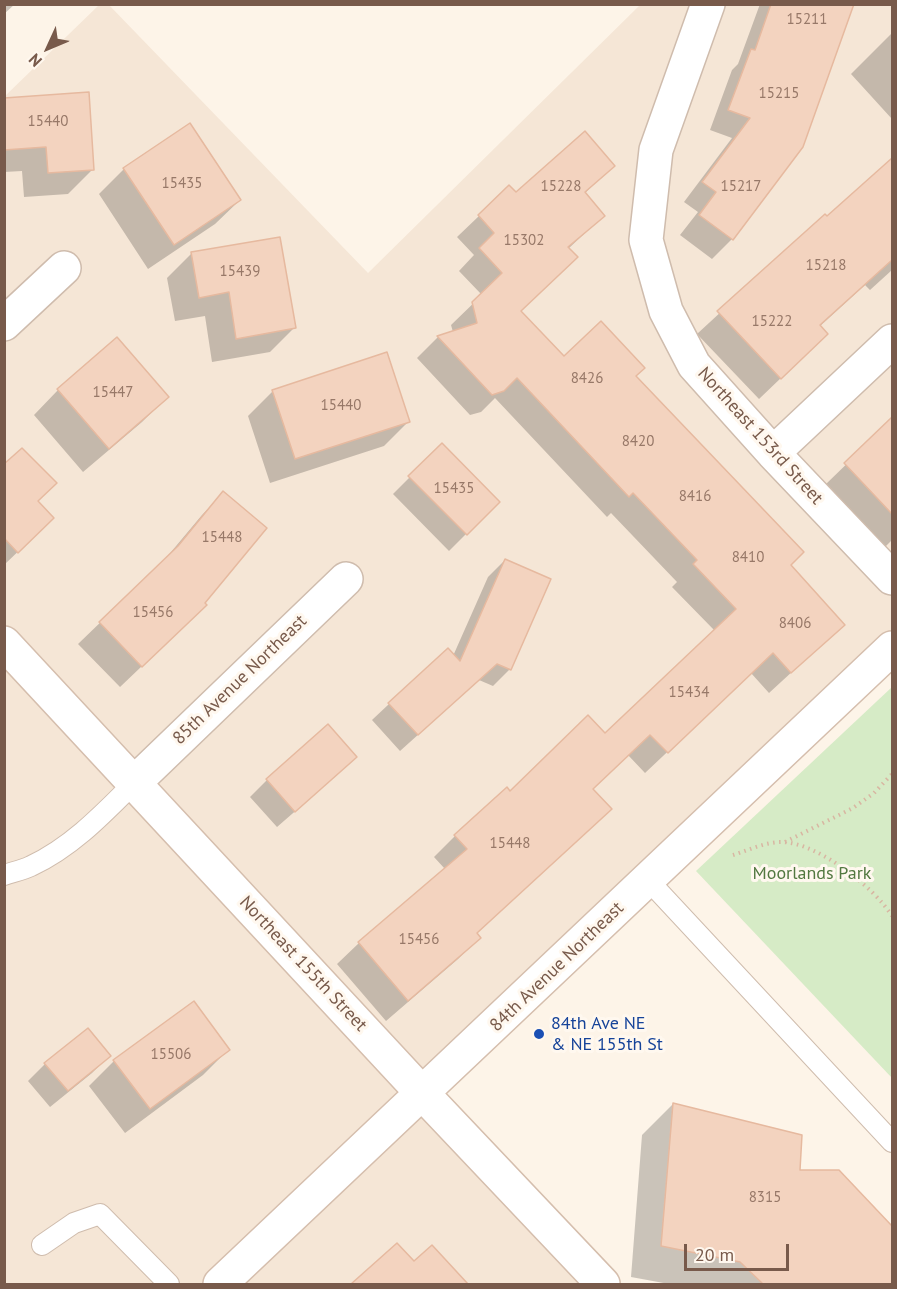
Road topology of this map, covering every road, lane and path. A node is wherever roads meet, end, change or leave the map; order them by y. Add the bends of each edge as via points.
1 (708, 4) edge
2 (64, 268) dead end
3 (4, 324) edge
4 (892, 341) edge
5 (773, 453) junction
6 (892, 578) edge
7 (346, 579) dead end
8 (4, 643) edge
9 (892, 648) edge
10 (892, 774) edge
11 (135, 782) junction
12 (784, 842) junction
13 (733, 855) dead end
14 (4, 875) edge
15 (648, 880) junction
16 (892, 916) edge
17 (423, 1094) junction
18 (892, 1142) edge
19 (42, 1245) dead end
20 (169, 1284) edge
21 (220, 1284) edge
22 (603, 1284) edge

1 - 5 street, Northeast 153rd Street via 656,150 645,240 666,311 694,365
2 - 3 street
4 - 5 street
5 - 6 street, Northeast 153rd Street
7 - 11 street, 85th Avenue Northeast
8 - 11 street, Northeast 155th Street
9 - 15 street, 84th Avenue Northeast
10 - 12 path via 853,808
11 - 14 lane via 65,846 31,866
11 - 17 street, Northeast 155th Street
12 - 13 path
12 - 16 path via 815,851 835,863 873,892
15 - 17 street, 84th Avenue Northeast
15 - 18 lane
17 - 21 street, 84th Avenue Northeast
17 - 22 street, Northeast 155th Street
19 - 20 lane via 74,1223 100,1214

